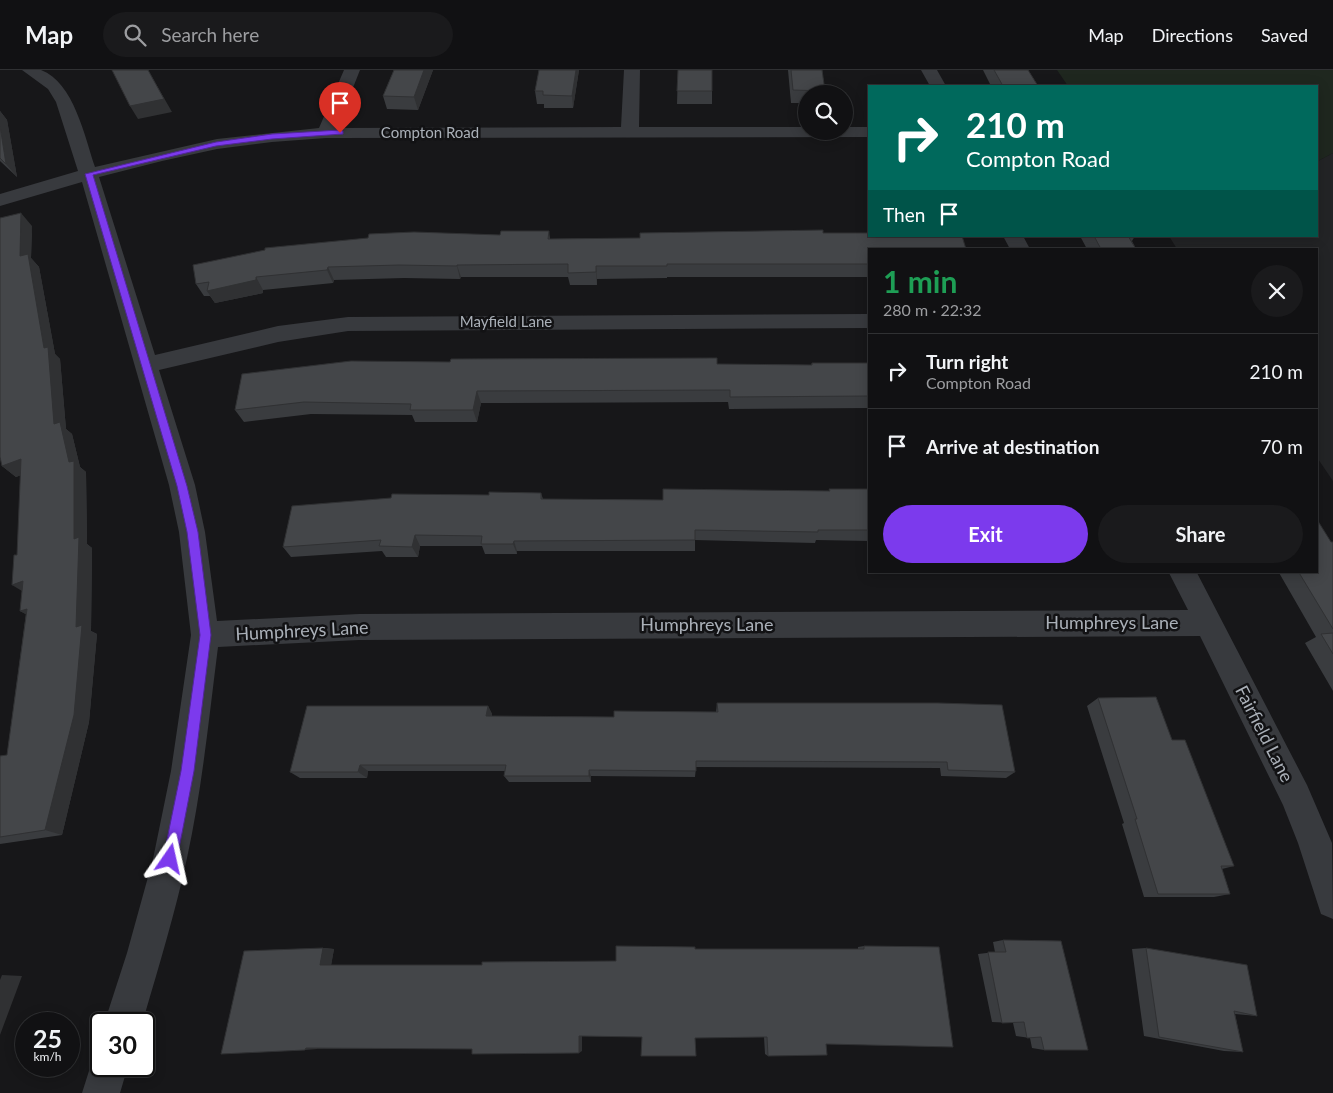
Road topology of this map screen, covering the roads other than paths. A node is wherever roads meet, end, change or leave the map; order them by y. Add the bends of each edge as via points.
1 (30, 70) edge
2 (352, 70) edge
3 (632, 70) edge
4 (929, 70) edge
5 (937, 85) edge
6 (868, 132) edge
7 (326, 133) junction
8 (630, 133) junction
9 (89, 174) junction
10 (0, 200) edge
11 (868, 320) edge
12 (147, 365) junction
13 (1183, 573) edge
14 (1208, 622) junction
15 (206, 635) junction
16 (1333, 902) edge
17 (127, 1012) edge
18 (106, 1077) edge
19 (101, 1093) edge

1 - 9 street via 54,86 64,102
2 - 7 street
3 - 8 street
4 - 5 street
6 - 8 street, Compton Road
7 - 8 street, Compton Road
7 - 9 street, Compton Road via 216,144
9 - 10 street, Compton Road
9 - 12 street
11 - 12 street, Mayfield Lane via 348,324 278,334
12 - 15 street via 186,504
13 - 14 street, Fairfield Lane
14 - 15 street, Humphreys Lane via 359,627
14 - 16 street, Fairfield Lane via 1296,796
15 - 17 street via 187,771 170,859
18 - 19 street

